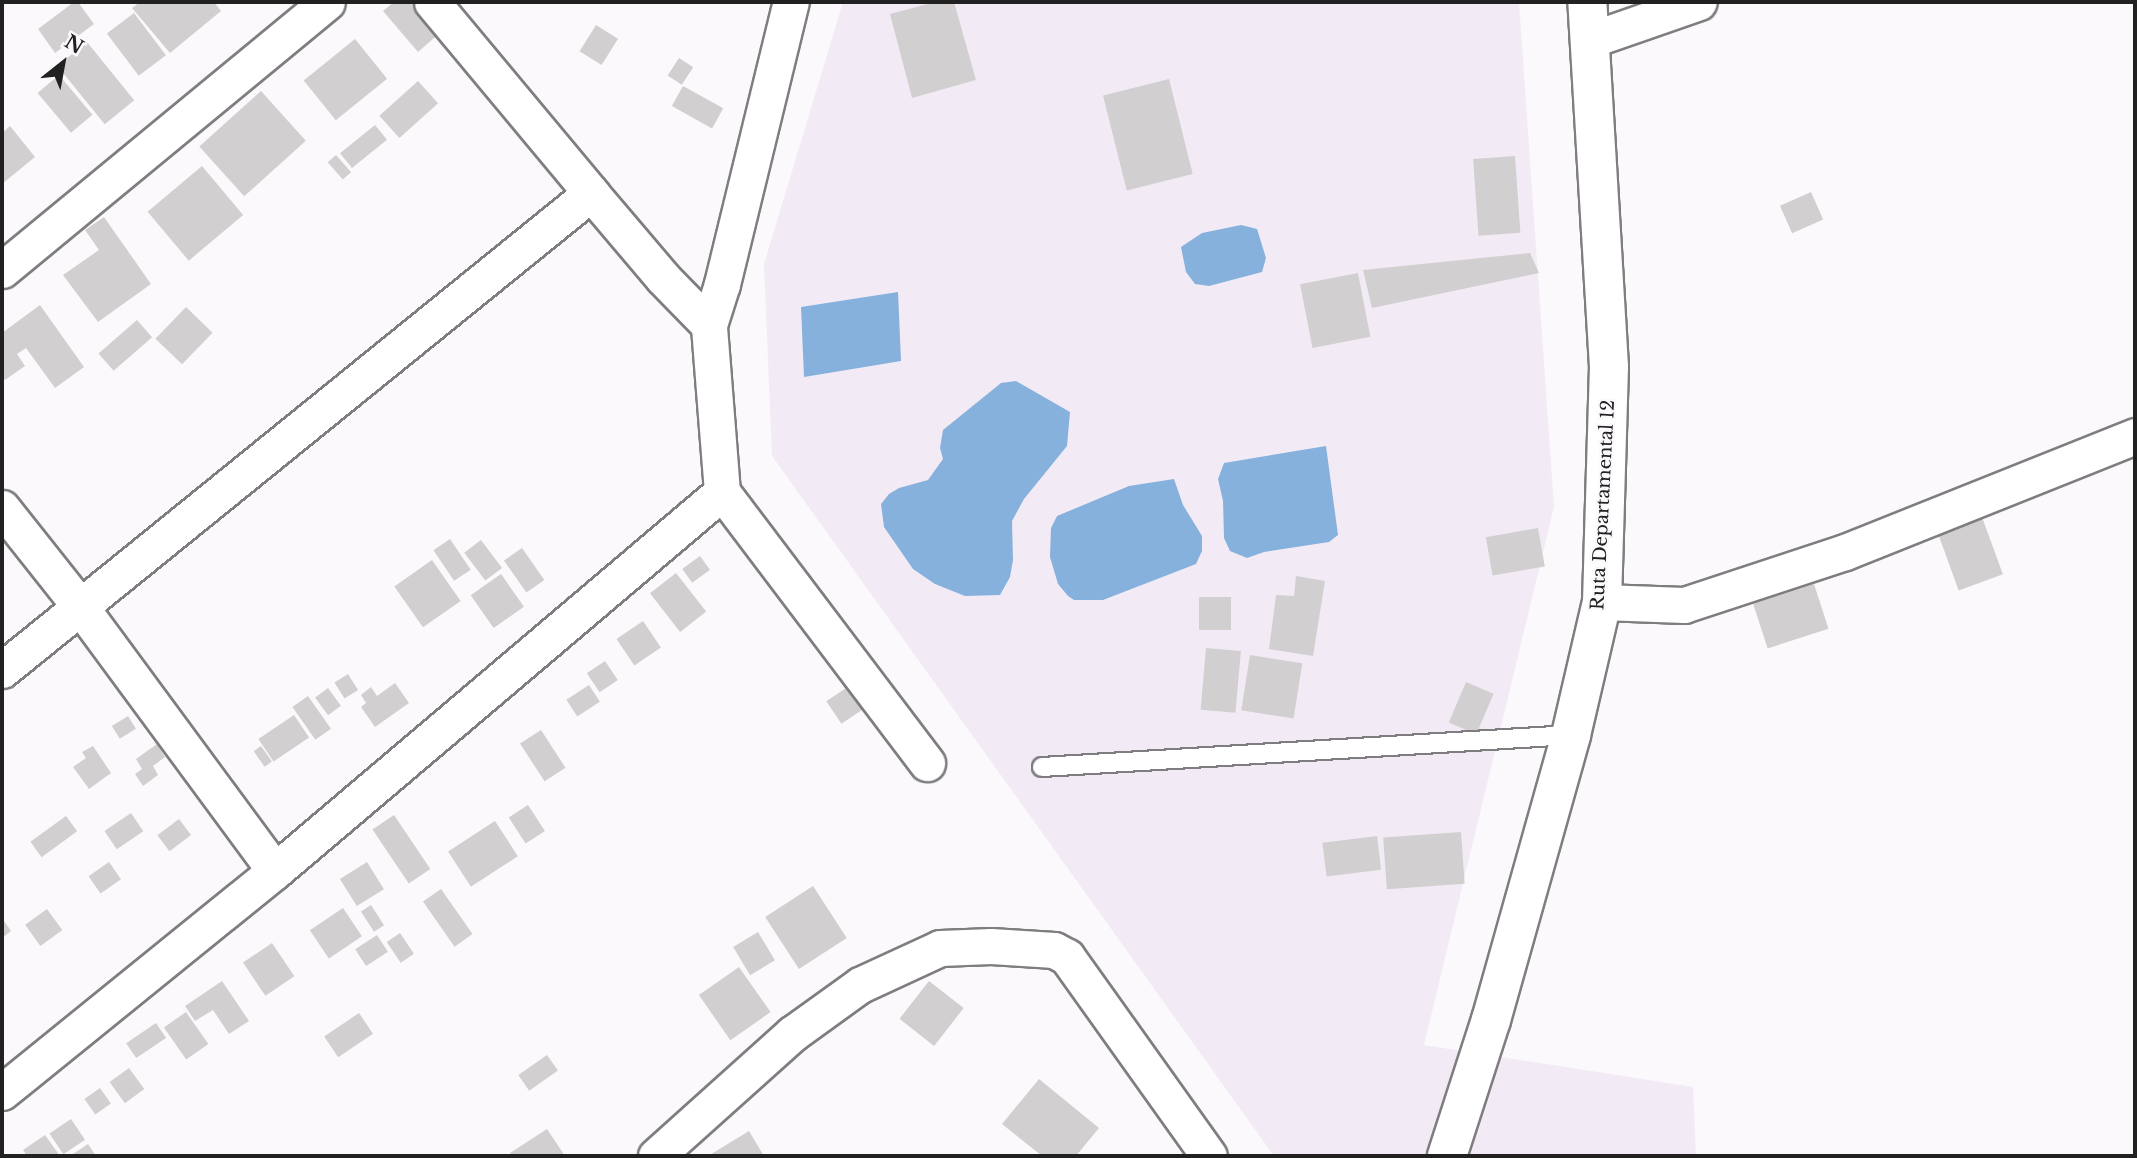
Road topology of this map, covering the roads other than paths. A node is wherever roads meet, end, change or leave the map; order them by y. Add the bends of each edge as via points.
1 (327, 2) edge
2 (432, 2) edge
3 (791, 2) edge
4 (1587, 2) edge
5 (1699, 2) edge
6 (1590, 40) junction
7 (591, 193) junction
8 (2, 270) edge
9 (709, 325) junction
10 (2135, 436) edge
11 (722, 492) junction
12 (2, 508) edge
13 (1602, 602) junction
14 (79, 605) junction
15 (2, 670) edge
16 (1571, 736) junction
17 (927, 763) dead end
18 (1042, 767) dead end
19 (275, 872) junction
20 (2, 1092) edge
21 (656, 1156) edge
22 (1209, 1156) edge
23 (1447, 1156) edge

1 - 8 street
2 - 7 street
3 - 9 street
4 - 6 main road, Ruta Departamental 12
5 - 6 street
6 - 13 main road, Ruta Departamental 12 via 1609,367
7 - 9 street
7 - 14 street
9 - 11 street
10 - 13 street via 1845,552 1684,605
11 - 17 street
11 - 19 street
12 - 14 street
13 - 16 main road, Ruta Departamental 12
14 - 15 street
14 - 19 street
16 - 18 lane
16 - 23 main road, Ruta Departamental 12 via 1491,1020
19 - 20 street
21 - 22 street via 792,1034 860,985 940,948 991,946 1054,950 1067,957

